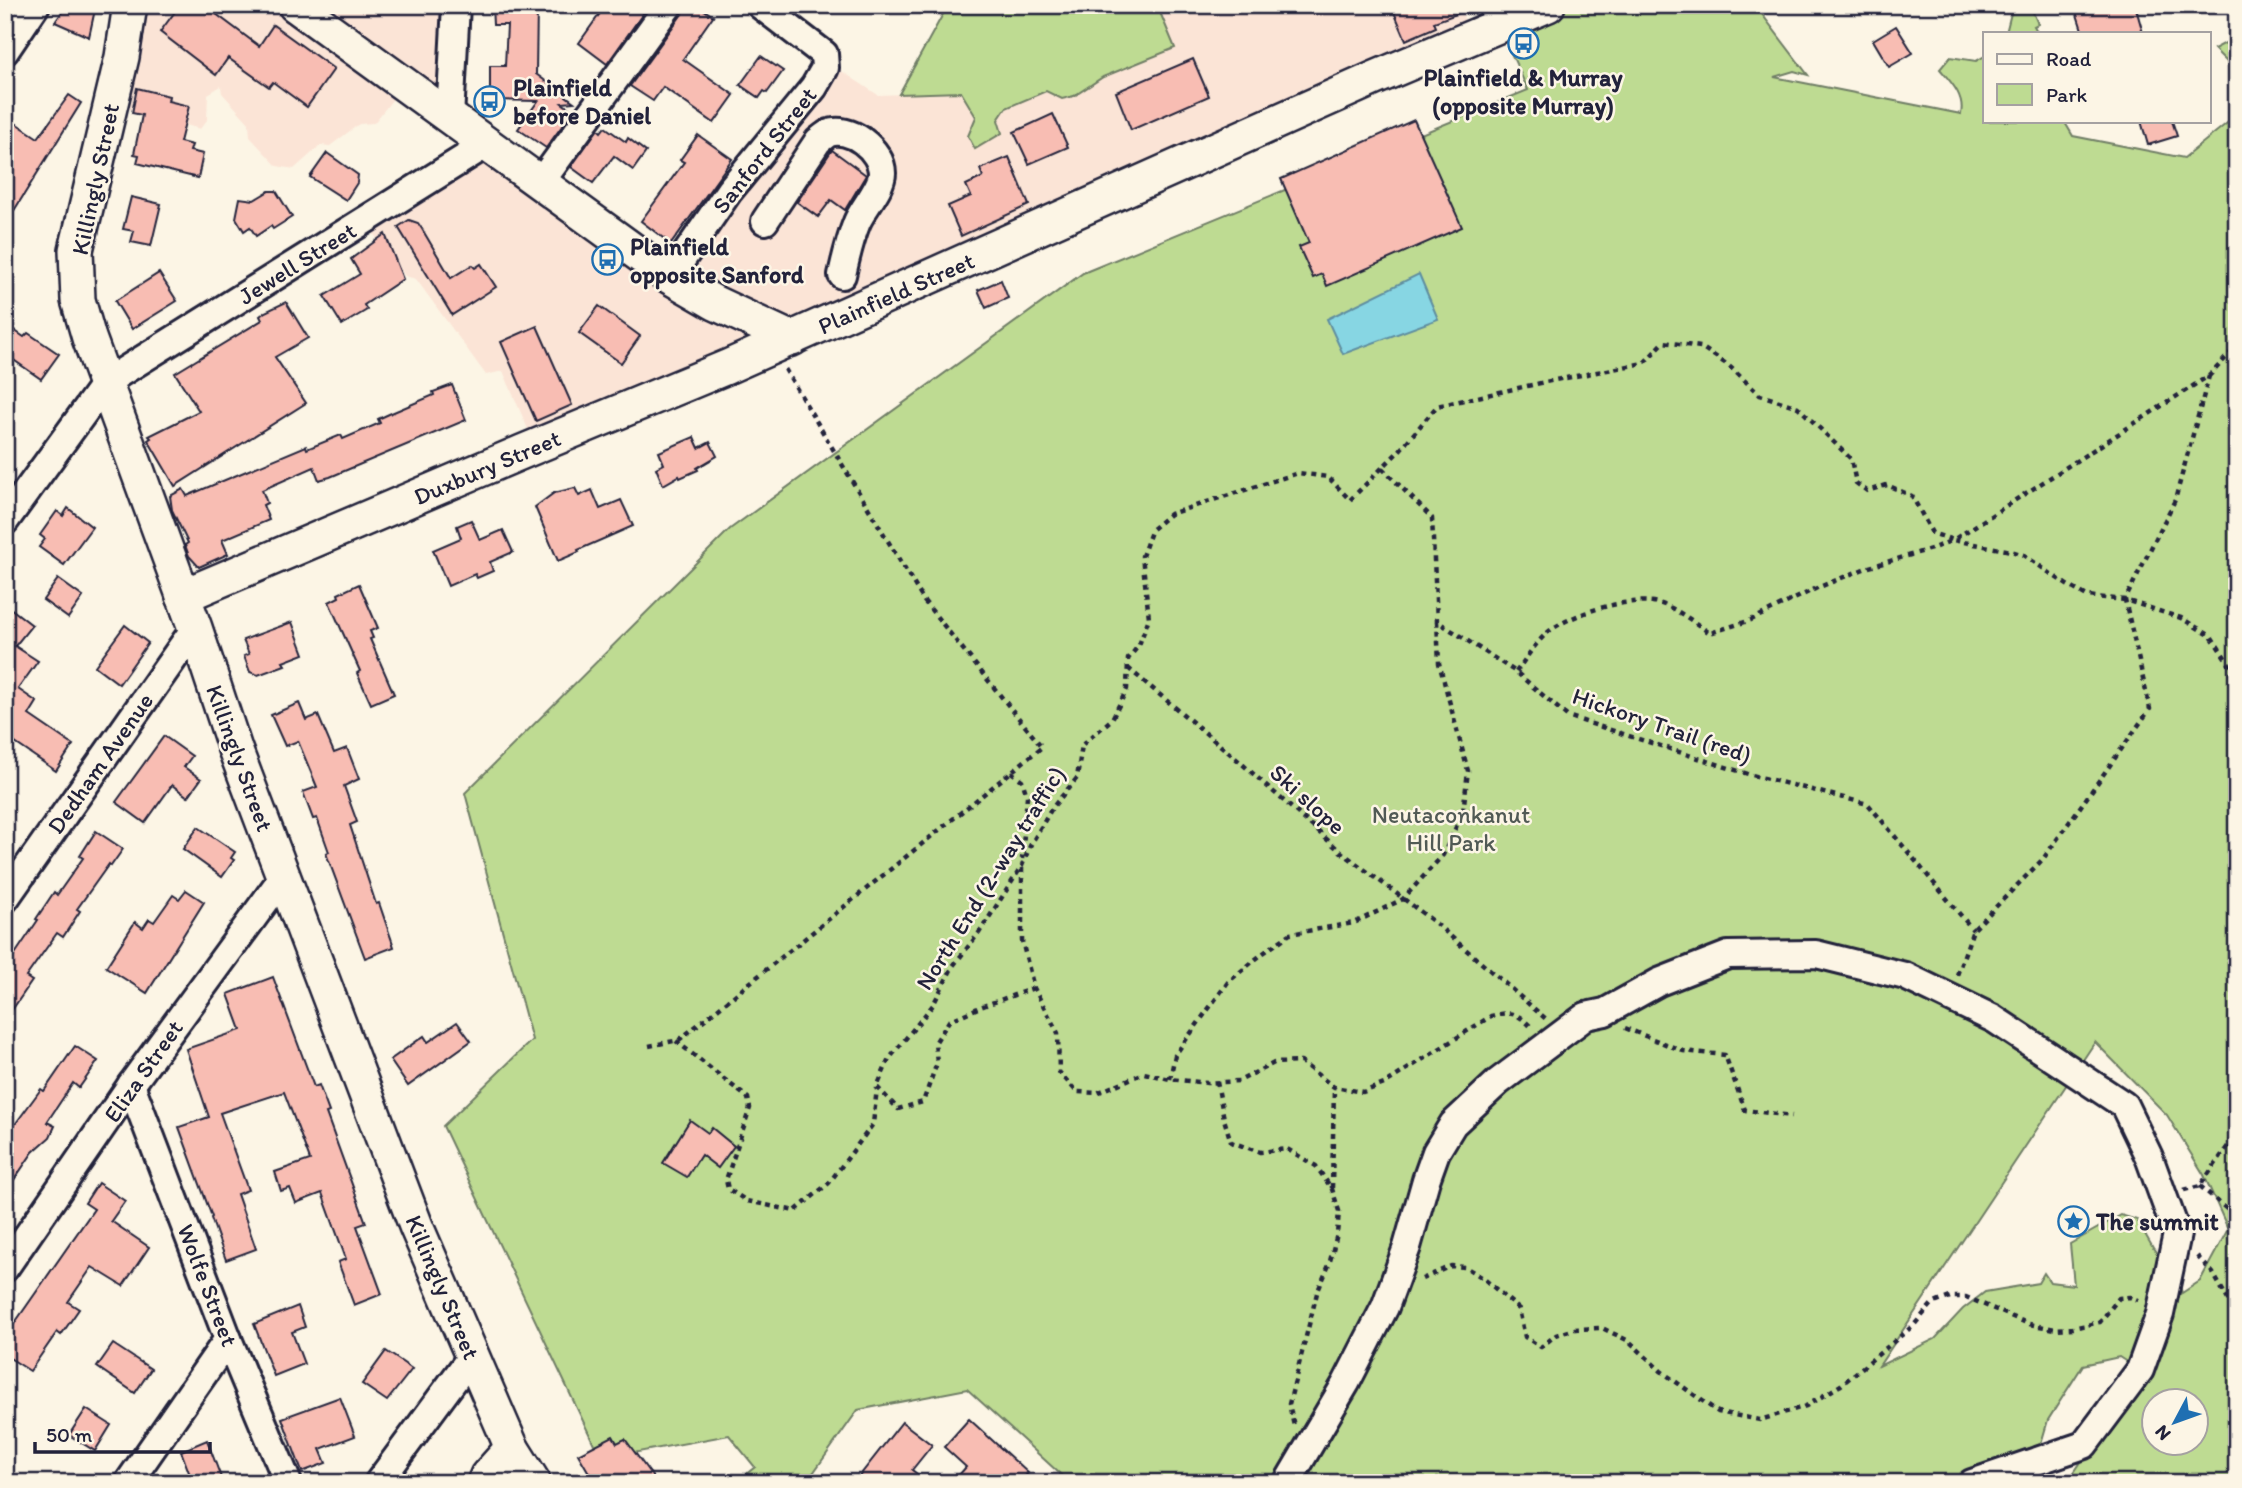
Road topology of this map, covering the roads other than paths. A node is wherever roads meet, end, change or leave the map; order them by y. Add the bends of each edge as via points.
1 (36, 5) edge
2 (130, 5) edge
3 (295, 5) edge
4 (456, 5) edge
5 (669, 5) edge
6 (760, 5) edge
7 (1548, 5) edge
8 (5, 51) edge
9 (450, 118) junction
10 (487, 144) junction
11 (540, 183) junction
12 (765, 221) dead end
13 (842, 275) dead end
14 (670, 277) junction
15 (792, 339) junction
16 (106, 382) junction
17 (5, 521) edge
18 (183, 596) junction
19 (195, 628) junction
20 (283, 877) junction
21 (5, 899) edge
22 (131, 1085) junction
23 (5, 1268) edge
24 (228, 1339) junction
25 (471, 1357) junction
26 (512, 1448) junction
27 (128, 1483) edge
28 (288, 1483) edge
29 (378, 1483) edge
30 (484, 1483) edge
31 (534, 1483) edge
32 (1287, 1483) edge
33 (1972, 1483) edge

1 - 8 street
2 - 16 main road, Killingly Street via 76,250 78,300
3 - 9 main road, Plainfield Street
4 - 9 street
5 - 11 street
6 - 14 street, Sanford Street via 824,54 825,68 729,191
7 - 15 main road, Plainfield Street
9 - 10 main road, Plainfield Street
10 - 11 main road, Plainfield Street
10 - 16 street, Jewell Street
11 - 14 main road, Plainfield Street
12 - 13 street via 826,134 862,140 879,160 881,181 857,223
14 - 15 main road, Plainfield Street
15 - 18 main road, Duxbury Street
16 - 17 street
16 - 18 main road, Killingly Street
18 - 19 main road, Killingly Street
19 - 20 main road, Killingly Street
19 - 21 street, Dedham Avenue
20 - 22 street, Eliza Street
20 - 25 main road, Killingly Street
22 - 23 street, Eliza Street
22 - 24 street, Wolfe Street
24 - 27 street
24 - 28 street, Wolfe Street
25 - 26 main road, Killingly Street
25 - 29 street
26 - 30 main road
26 - 31 main road, Killingly Street
32 - 33 street via 1385,1307 1436,1152 1452,1124 1498,1082 1586,1016 1605,1012 1659,982 1728,955 1816,954 1906,976 1994,1018 2124,1105 2150,1157 2177,1234 2160,1314 2140,1370 2084,1445

